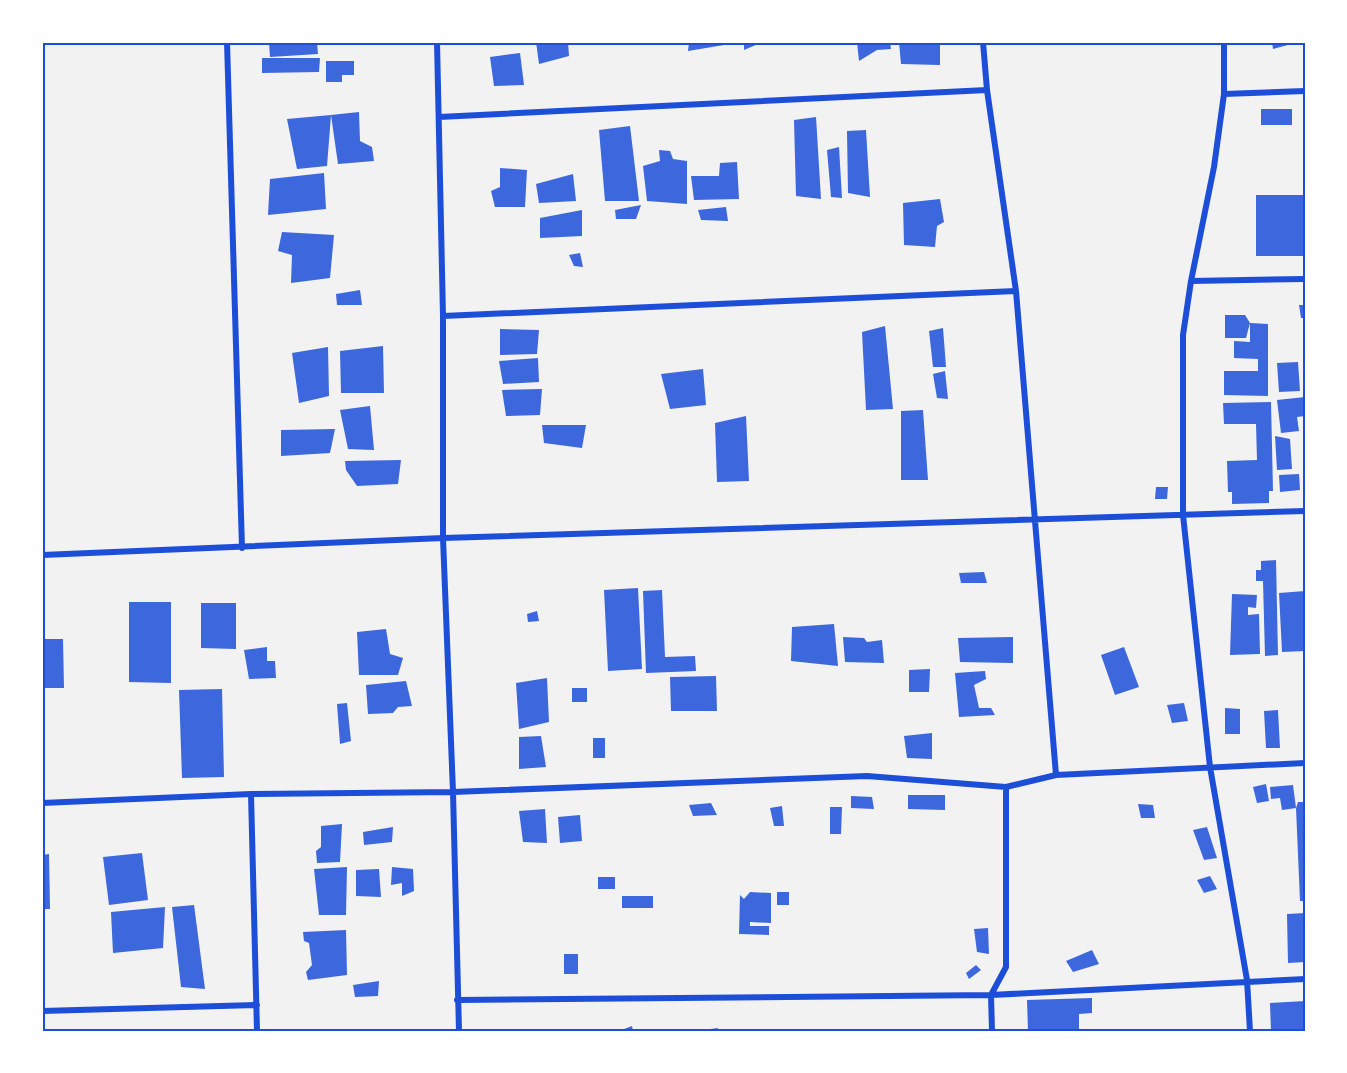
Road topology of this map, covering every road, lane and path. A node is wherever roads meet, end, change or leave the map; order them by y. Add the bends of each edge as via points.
1 (227, 42) edge
2 (437, 42) edge
3 (983, 42) edge
4 (1224, 42) edge
5 (987, 90) junction
6 (1305, 91) edge
7 (1224, 94) junction
8 (439, 117) junction
9 (1305, 279) edge
10 (1191, 281) junction
11 (1016, 291) junction
12 (442, 316) junction
13 (1305, 512) edge
14 (1183, 516) junction
15 (1034, 519) junction
16 (443, 538) junction
17 (242, 548) junction
18 (42, 555) edge
19 (1305, 763) edge
20 (1210, 767) junction
21 (1056, 775) junction
22 (1005, 787) junction
23 (453, 792) junction
24 (251, 795) junction
25 (42, 803) edge
26 (1305, 979) edge
27 (1247, 980) junction
28 (991, 995) junction
29 (457, 1000) junction
30 (257, 1005) junction
31 (42, 1011) edge
32 (257, 1031) edge
33 (459, 1031) edge
34 (992, 1031) edge
35 (1250, 1031) edge

1 - 17 street
2 - 8 street
3 - 5 street
4 - 7 street
5 - 8 street
5 - 11 street
6 - 7 street
7 - 10 street
8 - 12 street
9 - 10 street
10 - 14 street via 1183,335
11 - 12 street
11 - 15 street
12 - 16 street
13 - 14 street
14 - 15 street
14 - 20 street
15 - 16 street
15 - 21 street
16 - 17 street
16 - 23 street
17 - 18 street
19 - 20 street
20 - 21 street
20 - 27 street
21 - 22 street
22 - 23 street via 867,776
22 - 28 street via 1006,967
23 - 24 street
23 - 29 street
24 - 25 street
24 - 30 street
26 - 27 street
27 - 28 street
27 - 35 street
28 - 29 street
28 - 34 street
29 - 33 street
30 - 31 street
30 - 32 street

